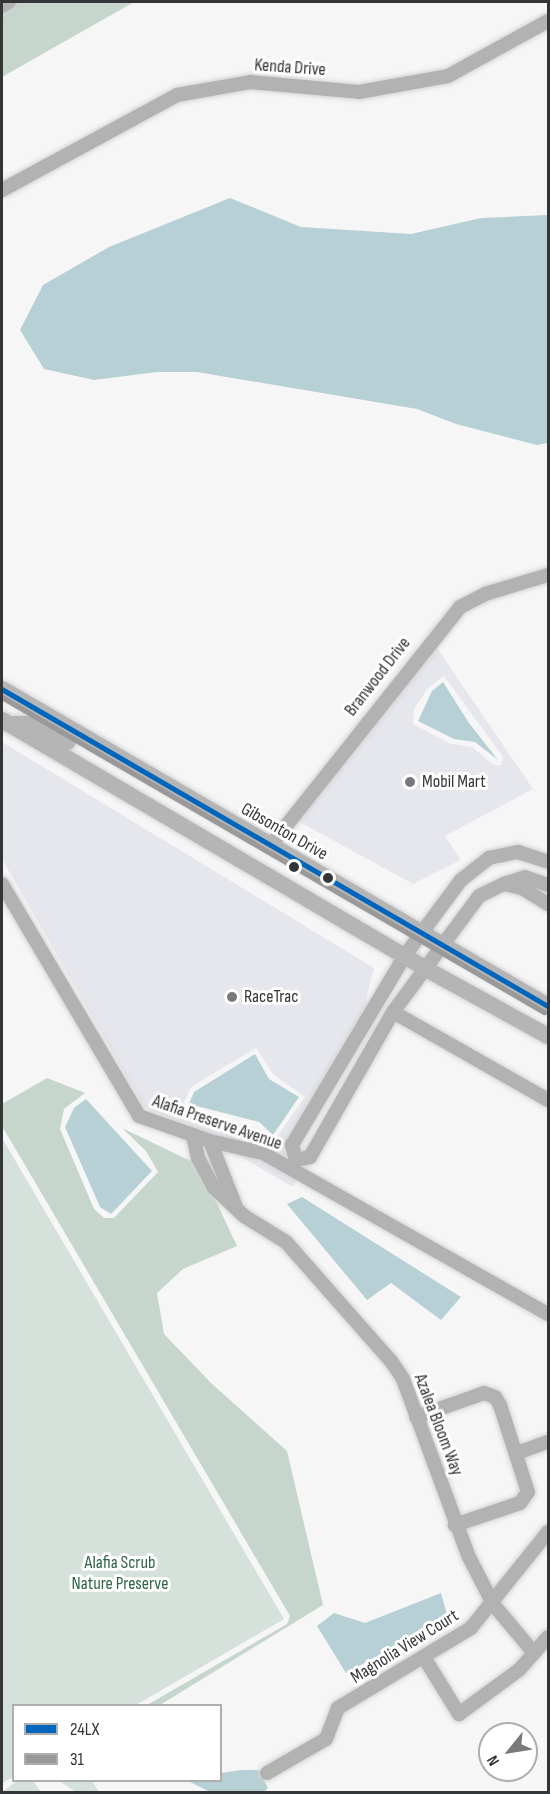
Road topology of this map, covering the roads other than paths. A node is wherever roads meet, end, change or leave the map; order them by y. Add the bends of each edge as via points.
1 (9, 2) edge
2 (2, 6) edge
3 (549, 21) edge
4 (2, 190) edge
5 (549, 575) edge
6 (2, 689) edge
7 (2, 697) edge
8 (21, 702) junction
9 (4, 726) edge
10 (157, 782) junction
11 (270, 846) junction
12 (549, 861) edge
13 (2, 884) edge
14 (504, 884) junction
15 (549, 885) edge
16 (549, 904) edge
17 (420, 933) junction
18 (444, 948) junction
19 (406, 954) junction
20 (426, 969) junction
21 (549, 1006) edge
22 (393, 1012) junction
23 (549, 1036) edge
24 (549, 1100) edge
25 (193, 1135) junction
26 (210, 1141) junction
27 (293, 1164) junction
28 (236, 1209) junction
29 (549, 1314) edge
30 (417, 1417) junction
31 (549, 1442) edge
32 (517, 1453) junction
33 (455, 1525) junction
34 (549, 1532) edge
35 (493, 1604) junction
36 (549, 1637) edge
37 (534, 1653) junction
38 (425, 1659) junction
39 (267, 1773) dead end

1 - 2 street
3 - 4 street, Kenda Drive via 448,76 359,92 250,82 177,95
5 - 11 street, Branwood Drive via 485,594 460,607
6 - 8 main road, Gibsonton Drive
7 - 8 main road
8 - 10 main road, Gibsonton Drive
9 - 10 main road via 33,724 113,766
9 - 19 main road
10 - 11 main road, Gibsonton Drive
11 - 17 main road, Gibsonton Drive
12 - 17 street via 518,852 476,864
13 - 25 street, Alafia Preserve Avenue via 139,1116
14 - 15 street via 525,877
14 - 16 street via 522,888
14 - 18 street via 479,896
17 - 18 main road, Gibsonton Drive
17 - 19 street
18 - 20 street
18 - 21 main road, Gibsonton Drive
19 - 20 main road
19 - 27 street via 292,1145
20 - 22 street
20 - 23 main road
22 - 24 street
22 - 27 street via 310,1157
25 - 26 street, Alafia Preserve Avenue
25 - 28 street, Azalea Bloom Way via 198,1158 214,1188
26 - 27 street, Alafia Preserve Avenue
26 - 28 street
27 - 29 street, Alafia Preserve Avenue
28 - 30 street, Azalea Bloom Way via 286,1242 377,1344 403,1379
30 - 32 street via 472,1395 490,1395 500,1405
30 - 33 street, Azalea Bloom Way
31 - 32 street
32 - 33 street via 528,1484 525,1498
33 - 35 street, Azalea Bloom Way
34 - 35 street, Magnolia View Court
35 - 37 street, Azalea Bloom Way
35 - 38 street, Magnolia View Court via 471,1628
36 - 37 street
37 - 38 street via 519,1670 459,1714
38 - 39 street, Magnolia View Court via 338,1708 326,1739

